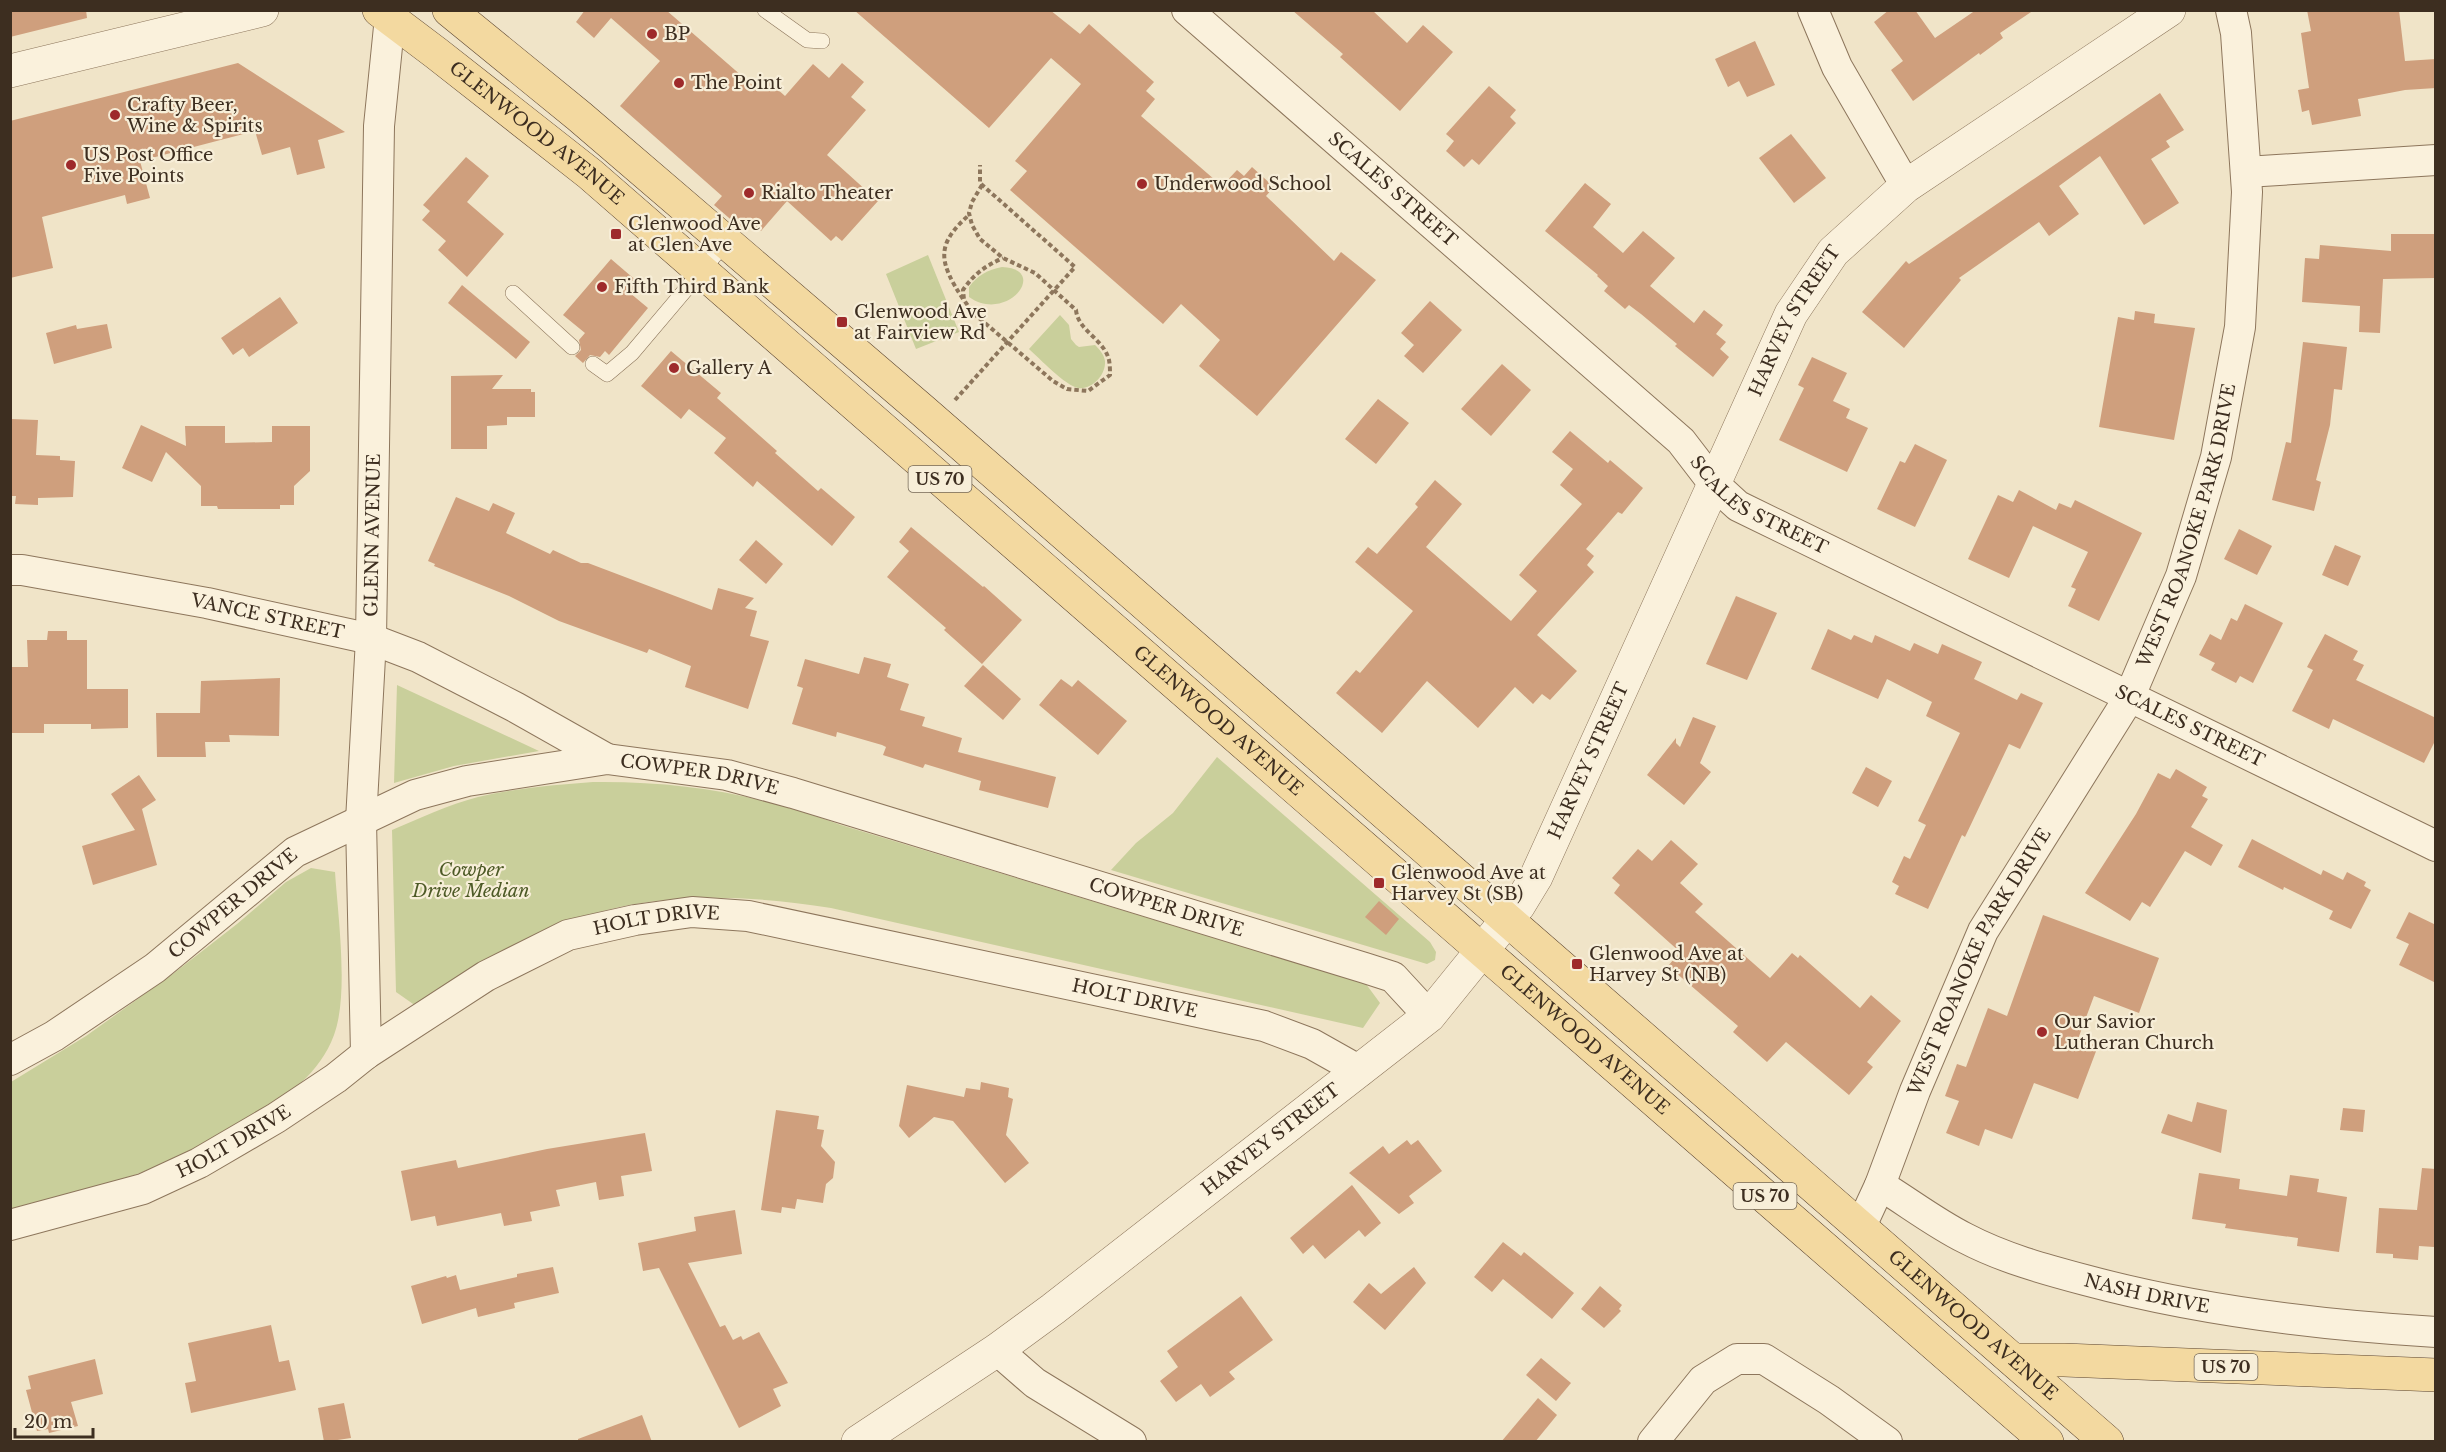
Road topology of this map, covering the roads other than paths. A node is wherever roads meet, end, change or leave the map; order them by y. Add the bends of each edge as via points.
1 (262, 10) edge
2 (449, 10) edge
3 (765, 10) edge
4 (1187, 10) edge
5 (1813, 10) edge
6 (2169, 10) edge
7 (2231, 10) edge
8 (384, 14) edge
9 (822, 41) dead end
10 (10, 71) edge
11 (2436, 160) edge
12 (2246, 172) junction
13 (1906, 186) junction
14 (726, 243) junction
15 (701, 271) junction
16 (513, 293) dead end
17 (572, 347) dead end
18 (592, 364) dead end
19 (1714, 484) junction
20 (10, 570) edge
21 (371, 639) junction
22 (2128, 698) junction
23 (607, 759) junction
24 (361, 821) junction
25 (2436, 846) edge
26 (1507, 920) junction
27 (1481, 951) junction
28 (1429, 1016) junction
29 (366, 1054) junction
30 (10, 1060) edge
31 (1360, 1071) junction
32 (1880, 1185) junction
33 (10, 1225) edge
34 (1861, 1226) junction
35 (2436, 1332) edge
36 (997, 1350) junction
37 (2016, 1360) junction
38 (2436, 1375) edge
39 (2014, 1413) junction
40 (858, 1442) edge
41 (1131, 1442) edge
42 (1653, 1442) edge
43 (1887, 1442) edge
44 (2031, 1442) edge
45 (2047, 1442) edge
46 (2107, 1442) edge

1 - 10 street
2 - 14 main road, GLENWOOD AVENUE / US 70
3 - 9 lane via 807,40
4 - 19 street, SCALES STREET via 1681,441
5 - 13 street via 1837,67
6 - 13 street, HARVEY STREET
7 - 12 street, WEST ROANOKE PARK DRIVE
8 - 15 main road, GLENWOOD AVENUE / US 70 via 590,174
8 - 21 street, GLENN AVENUE
11 - 12 street
12 - 22 street, WEST ROANOKE PARK DRIVE via 2240,327 2216,457 2181,576
13 - 19 street, HARVEY STREET via 1833,252 1791,314
14 - 15 lane
14 - 26 main road, GLENWOOD AVENUE / US 70
15 - 18 lane via 632,353 607,374
15 - 27 main road, GLENWOOD AVENUE / US 70
16 - 17 lane
19 - 22 street, SCALES STREET via 1738,506
19 - 26 street, HARVEY STREET via 1536,878
20 - 21 street, VANCE STREET via 207,603
21 - 23 street, VANCE STREET via 418,657
21 - 24 street, GLENN AVENUE
22 - 25 street, SCALES STREET
22 - 32 street, WEST ROANOKE PARK DRIVE via 1983,931
23 - 24 street, COWPER DRIVE via 467,781 415,795
23 - 28 street, COWPER DRIVE via 727,775 782,790 1384,974 1393,977
24 - 29 street, GLENN AVENUE
24 - 30 street, COWPER DRIVE via 295,852 154,968 54,1036
26 - 27 street, HARVEY STREET
26 - 34 main road, GLENWOOD AVENUE / US 70
27 - 28 street, HARVEY STREET
27 - 39 main road, GLENWOOD AVENUE / US 70
28 - 31 street, HARVEY STREET
29 - 31 street, HOLT DRIVE via 486,976 568,935 692,912 748,916 1264,1026 1312,1044
29 - 33 street, HOLT DRIVE via 286,1111 199,1163 143,1189
31 - 36 street, HARVEY STREET
32 - 34 street, WEST ROANOKE PARK DRIVE
32 - 35 street, NASH DRIVE via 1964,1238 2008,1257 2142,1295 2349,1327
34 - 37 main road, GLENWOOD AVENUE / US 70
36 - 40 street, HARVEY STREET
36 - 41 street via 1035,1383
37 - 38 main road, US 70
37 - 46 main road, GLENWOOD AVENUE
39 - 44 main road
39 - 45 main road, GLENWOOD AVENUE / US 70
42 - 43 street via 1703,1380 1737,1359 1764,1359

